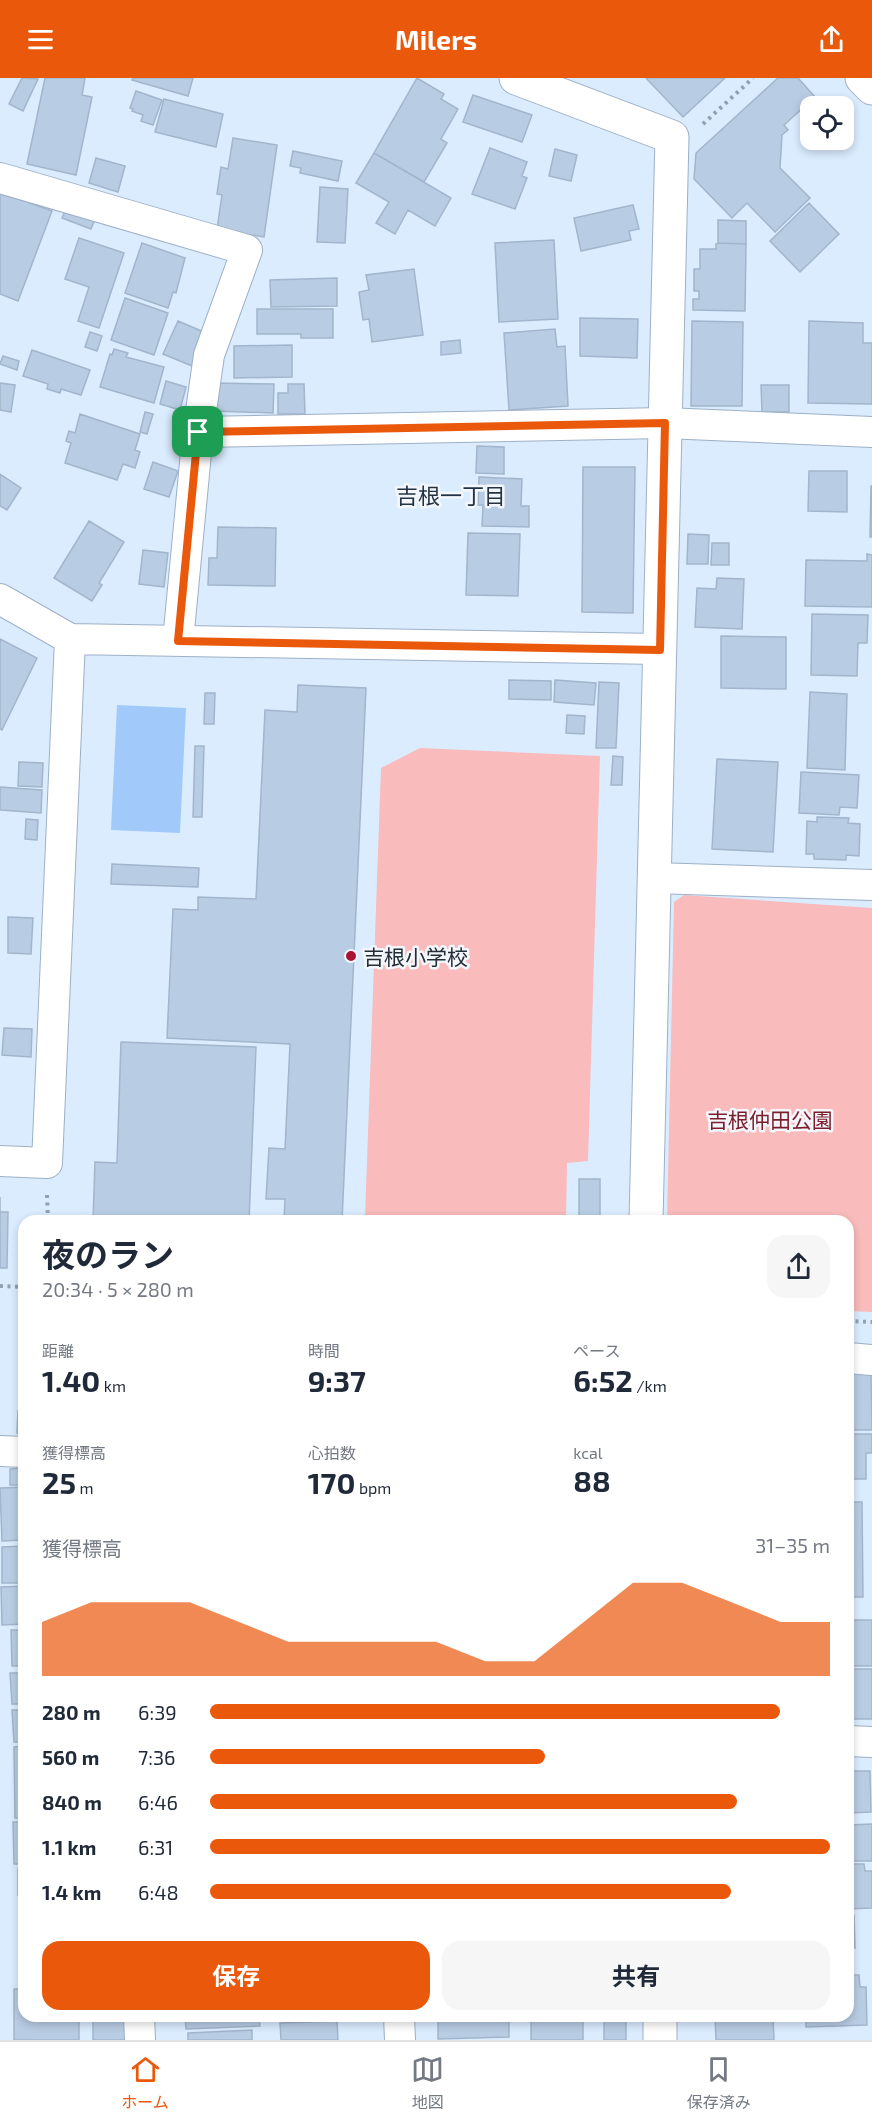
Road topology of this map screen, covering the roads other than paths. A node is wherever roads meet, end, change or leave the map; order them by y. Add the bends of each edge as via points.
1 (516, 78) edge
2 (862, 78) edge
3 (872, 88) edge
4 (0, 178) edge
5 (665, 423) junction
6 (198, 432) junction
7 (872, 432) edge
8 (0, 599) edge
9 (70, 639) junction
10 (178, 641) junction
11 (660, 650) junction
12 (654, 878) junction
13 (872, 885) edge
14 (0, 1161) edge
15 (646, 1215) edge
16 (854, 1358) edge
17 (872, 1360) edge
18 (0, 1451) edge
19 (18, 1452) edge
20 (854, 1741) edge
21 (872, 1742) edge
22 (139, 2022) edge
23 (399, 2022) edge
24 (660, 2022) edge
25 (140, 2040) edge
26 (400, 2040) edge
27 (660, 2040) edge

1 - 5 street via 672,136
2 - 3 street
4 - 6 street via 247,250 209,355
5 - 6 street
5 - 7 street
5 - 11 street
6 - 10 street
8 - 9 street
9 - 10 street
9 - 14 street via 47,1163
10 - 11 street
11 - 12 street
12 - 13 street
12 - 15 street
16 - 17 street
18 - 19 street
20 - 21 street
22 - 25 street
23 - 26 street
24 - 27 street

